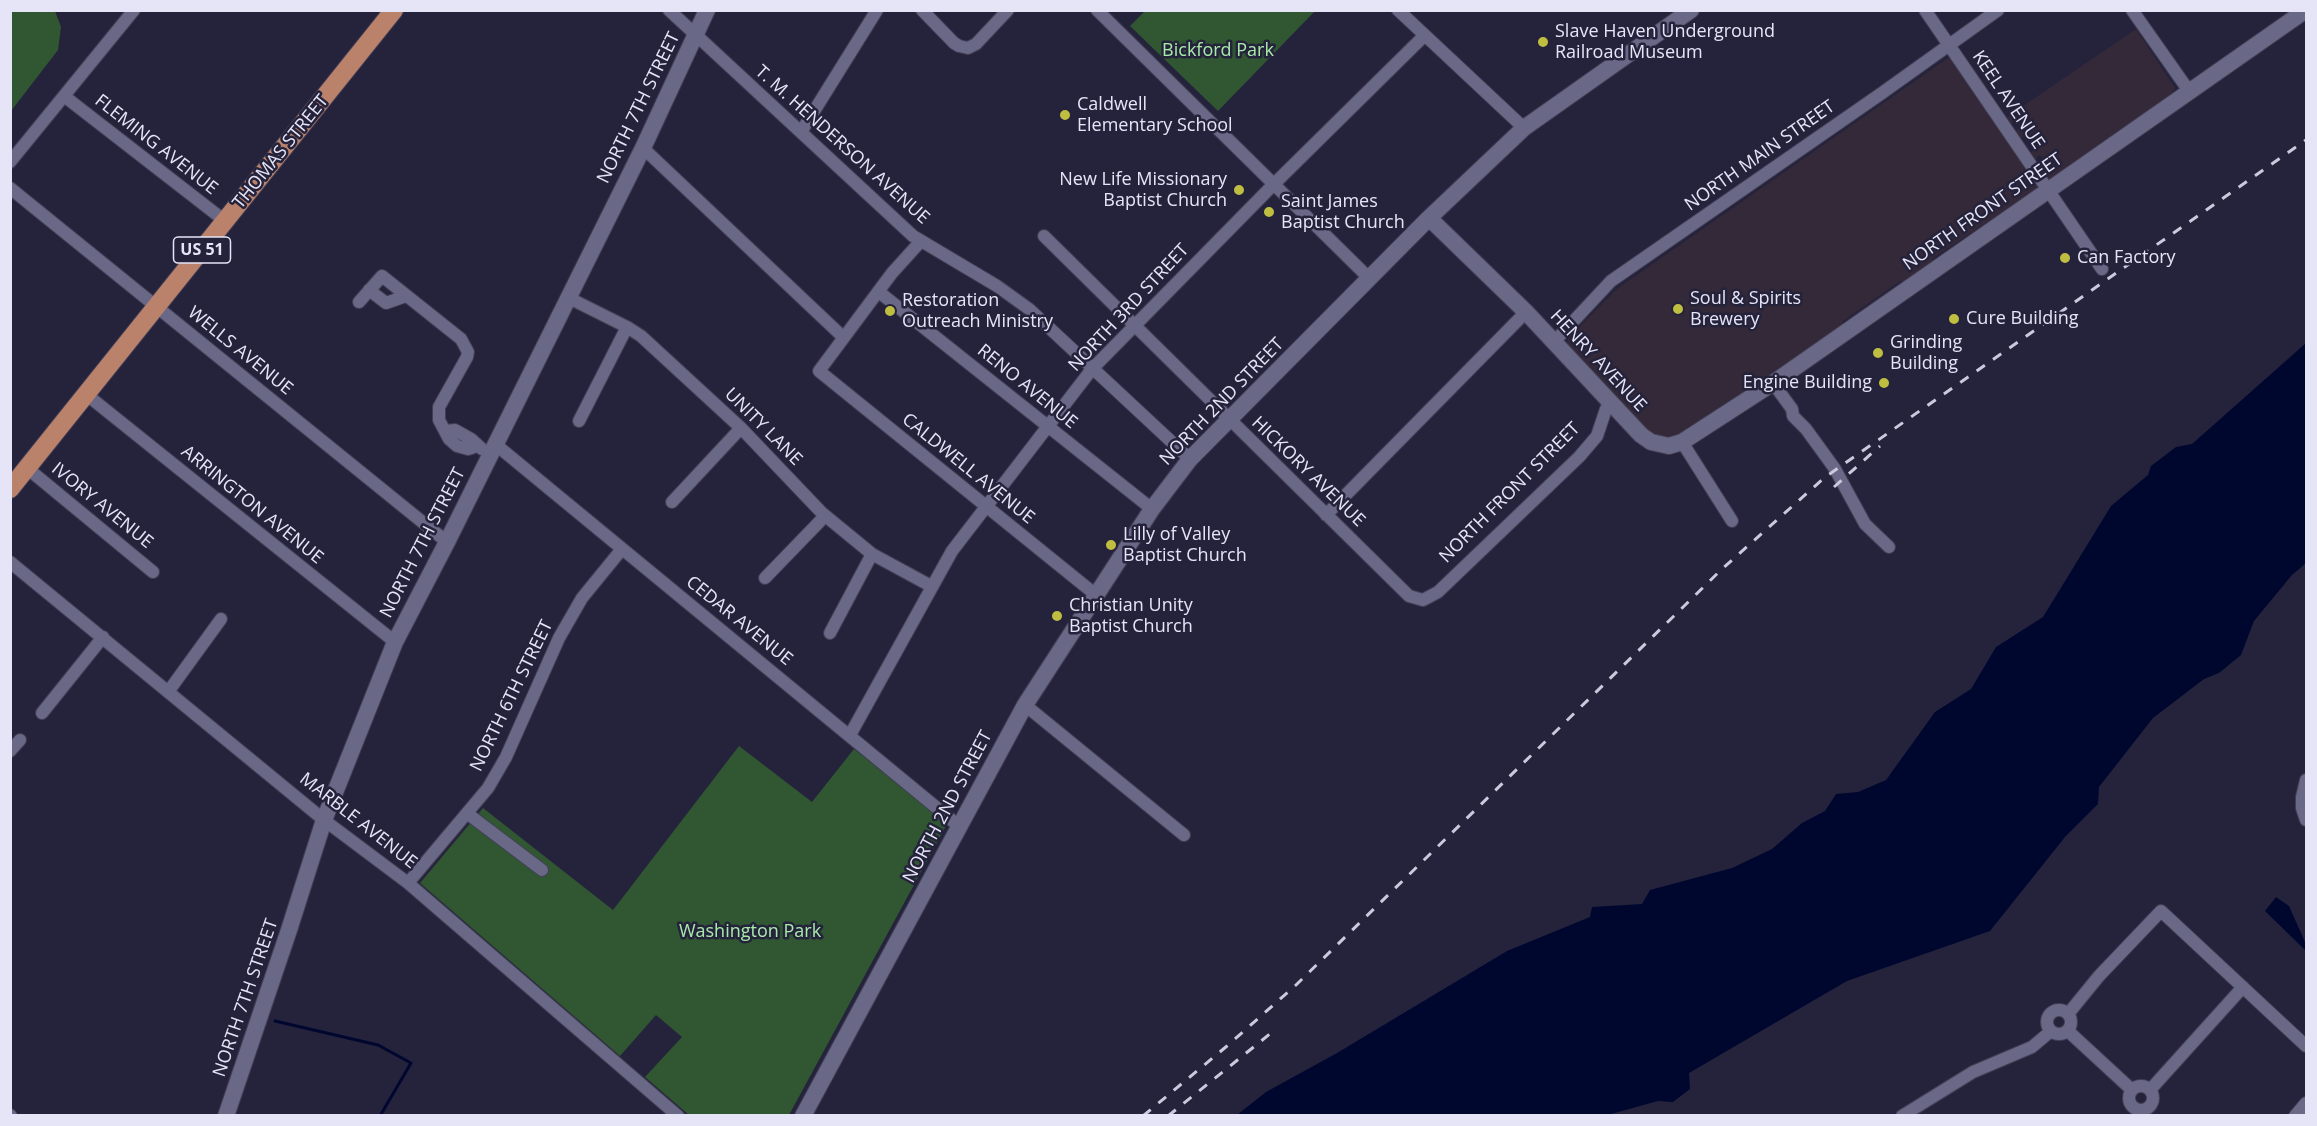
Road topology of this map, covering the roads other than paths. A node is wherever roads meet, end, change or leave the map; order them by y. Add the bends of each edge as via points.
1 (394, 10) edge
2 (669, 10) edge
3 (707, 10) edge
4 (877, 10) edge
5 (922, 10) edge
6 (1008, 10) edge
7 (1097, 10) edge
8 (1398, 10) edge
9 (1690, 10) edge
10 (1925, 10) edge
11 (1998, 10) edge
12 (2133, 10) edge
13 (2306, 10) edge
14 (128, 12) edge
15 (696, 36) junction
16 (1424, 36) junction
17 (1949, 46) junction
18 (2189, 92) junction
19 (64, 96) junction
20 (1524, 128) junction
21 (801, 132) junction
22 (643, 148) junction
23 (10, 162) edge
24 (1274, 184) junction
25 (10, 188) edge
26 (2047, 191) junction
27 (1429, 218) junction
28 (225, 221) junction
29 (1044, 236) dead end
30 (921, 241) junction
31 (2102, 268) dead end
32 (1370, 279) junction
33 (369, 290) junction
34 (879, 292) junction
35 (406, 296) junction
36 (567, 297) junction
37 (359, 302) dead end
38 (156, 307) junction
39 (1526, 312) junction
40 (1133, 326) junction
41 (627, 327) junction
42 (843, 337) junction
43 (1553, 343) junction
44 (1092, 369) junction
45 (1773, 383) junction
46 (87, 395) junction
47 (1611, 403) junction
48 (1228, 419) junction
49 (579, 421) dead end
50 (1049, 427) junction
51 (741, 428) junction
52 (1682, 442) junction
53 (488, 448) junction
54 (1190, 459) junction
55 (27, 468) junction
56 (10, 489) edge
57 (672, 502) dead end
58 (986, 508) junction
59 (1152, 510) junction
60 (1326, 515) junction
61 (825, 516) junction
62 (1732, 521) dead end
63 (447, 542) junction
64 (1889, 547) dead end
65 (622, 549) junction
66 (872, 554) junction
67 (10, 562) edge
68 (153, 572) dead end
69 (765, 578) dead end
70 (931, 586) junction
71 (1096, 595) junction
72 (1423, 600) joint
73 (221, 619) dead end
74 (830, 633) dead end
75 (103, 637) junction
76 (395, 642) junction
77 (168, 692) junction
78 (1025, 705) junction
79 (42, 712) dead end
80 (850, 735) junction
81 (20, 740) dead end
82 (10, 751) edge
83 (2307, 780) edge
84 (468, 814) junction
85 (324, 819) junction
86 (2307, 820) edge
87 (960, 827) junction
88 (1184, 835) dead end
89 (543, 870) dead end
90 (408, 883) junction
91 (2243, 987) junction
92 (2068, 1014) junction
93 (2068, 1031) junction
94 (2051, 1032) junction
95 (2307, 1046) edge
96 (2132, 1090) junction
97 (2150, 1090) junction
98 (2307, 1103) edge
99 (1921, 1110) edge
100 (2129, 1111) edge
101 (2154, 1111) edge
102 (226, 1116) edge
103 (678, 1116) edge
104 (803, 1116) edge
105 (1902, 1116) edge
106 (2295, 1116) edge

1 - 28 main road, THOMAS STREET / US 51
2 - 15 street, T. M. HENDERSON AVENUE
3 - 15 street, NORTH 7TH STREET
4 - 21 street
5 - 6 street via 959,46 973,46
7 - 24 street
8 - 16 street
9 - 20 street, NORTH 2ND STREET
10 - 17 street, KEEL AVENUE
11 - 17 street, NORTH MAIN STREET
12 - 18 street
13 - 18 street, NORTH FRONT STREET
14 - 19 street
15 - 21 street, T. M. HENDERSON AVENUE
15 - 22 street, NORTH 7TH STREET
16 - 20 street
16 - 24 street, NORTH 3RD STREET
17 - 26 street, KEEL AVENUE
17 - 43 street, NORTH MAIN STREET via 1611,281
18 - 26 street, NORTH FRONT STREET
19 - 23 street
19 - 28 street, FLEMING AVENUE
20 - 27 street, NORTH 2ND STREET
21 - 30 street, T. M. HENDERSON AVENUE
22 - 36 street, NORTH 7TH STREET
22 - 42 street
24 - 32 street
24 - 40 street, NORTH 3RD STREET
25 - 38 street, WELLS AVENUE
26 - 31 street, KEEL AVENUE
26 - 45 street, NORTH FRONT STREET
27 - 32 street, NORTH 2ND STREET
27 - 39 street, HENRY AVENUE
28 - 38 main road, THOMAS STREET / US 51
29 - 40 street, HICKORY AVENUE
30 - 34 street
30 - 44 street, T. M. HENDERSON AVENUE via 1029,309
32 - 48 street, NORTH 2ND STREET
33 - 35 street via 386,303
33 - 35 street via 382,276
33 - 37 street
34 - 42 street
34 - 50 street, RENO AVENUE
35 - 53 street, CEDAR AVENUE via 461,339 468,352 439,407 439,420 445,431 454,430
36 - 41 street, UNITY LANE
36 - 53 street, NORTH 7TH STREET
38 - 46 main road, THOMAS STREET / US 51
38 - 63 street, WELLS AVENUE
39 - 43 street, HENRY AVENUE
39 - 60 street
40 - 44 street, NORTH 3RD STREET
40 - 48 street, HICKORY AVENUE
41 - 49 street
41 - 51 street, UNITY LANE
42 - 58 street, CALDWELL AVENUE via 819,370
43 - 47 street, HENRY AVENUE
44 - 50 street, NORTH 3RD STREET
44 - 54 street, T. M. HENDERSON AVENUE
45 - 52 street, NORTH FRONT STREET
45 - 64 street via 1793,416 1835,469 1865,524
46 - 55 main road, THOMAS STREET / US 51
46 - 76 street, ARRINGTON AVENUE
47 - 52 street, HENRY AVENUE via 1651,442 1669,446
47 - 72 street, NORTH FRONT STREET via 1597,436 1579,458 1438,592
48 - 54 street, NORTH 2ND STREET
48 - 60 street, HICKORY AVENUE
50 - 58 street, NORTH 3RD STREET
50 - 59 street, RENO AVENUE
51 - 57 street
51 - 61 street, UNITY LANE
52 - 62 street
53 - 63 street, NORTH 7TH STREET
53 - 65 street, CEDAR AVENUE
54 - 59 street, NORTH 2ND STREET
55 - 56 main road, THOMAS STREET / US 51
55 - 68 street, IVORY AVENUE
58 - 70 street, NORTH 3RD STREET via 952,551
58 - 71 street, CALDWELL AVENUE
59 - 71 street, NORTH 2ND STREET
60 - 72 street, HICKORY AVENUE via 1410,596
61 - 66 street, UNITY LANE
61 - 69 street
63 - 76 street, NORTH 7TH STREET
65 - 80 street, CEDAR AVENUE
65 - 84 street, NORTH 6TH STREET via 582,598 559,638 506,758
66 - 70 street, UNITY LANE
66 - 74 street
67 - 75 street, MARBLE AVENUE
70 - 80 street, NORTH 3RD STREET
71 - 78 street, NORTH 2ND STREET
73 - 77 street
75 - 77 street, MARBLE AVENUE
75 - 79 street
76 - 85 street, NORTH 7TH STREET
77 - 85 street, MARBLE AVENUE
78 - 87 street, NORTH 2ND STREET
78 - 88 street
80 - 87 street, CEDAR AVENUE
81 - 82 street
83 - 86 street via 2302,808
84 - 89 street
84 - 90 street, NORTH 6TH STREET
85 - 90 street, MARBLE AVENUE
85 - 102 street, NORTH 7TH STREET
87 - 104 street, NORTH 2ND STREET
90 - 103 street, MARBLE AVENUE
91 - 92 street via 2161,911
91 - 95 street
91 - 97 street
92 - 93 street via 2072,1022
92 - 94 street via 2059,1010 2050,1014 2047,1023
93 - 94 street via 2060,1035
93 - 96 street
94 - 99 street via 2032,1047 1973,1072
96 - 97 street via 2141,1086
96 - 100 street
97 - 101 street
98 - 106 street
99 - 105 street
100 - 101 street

